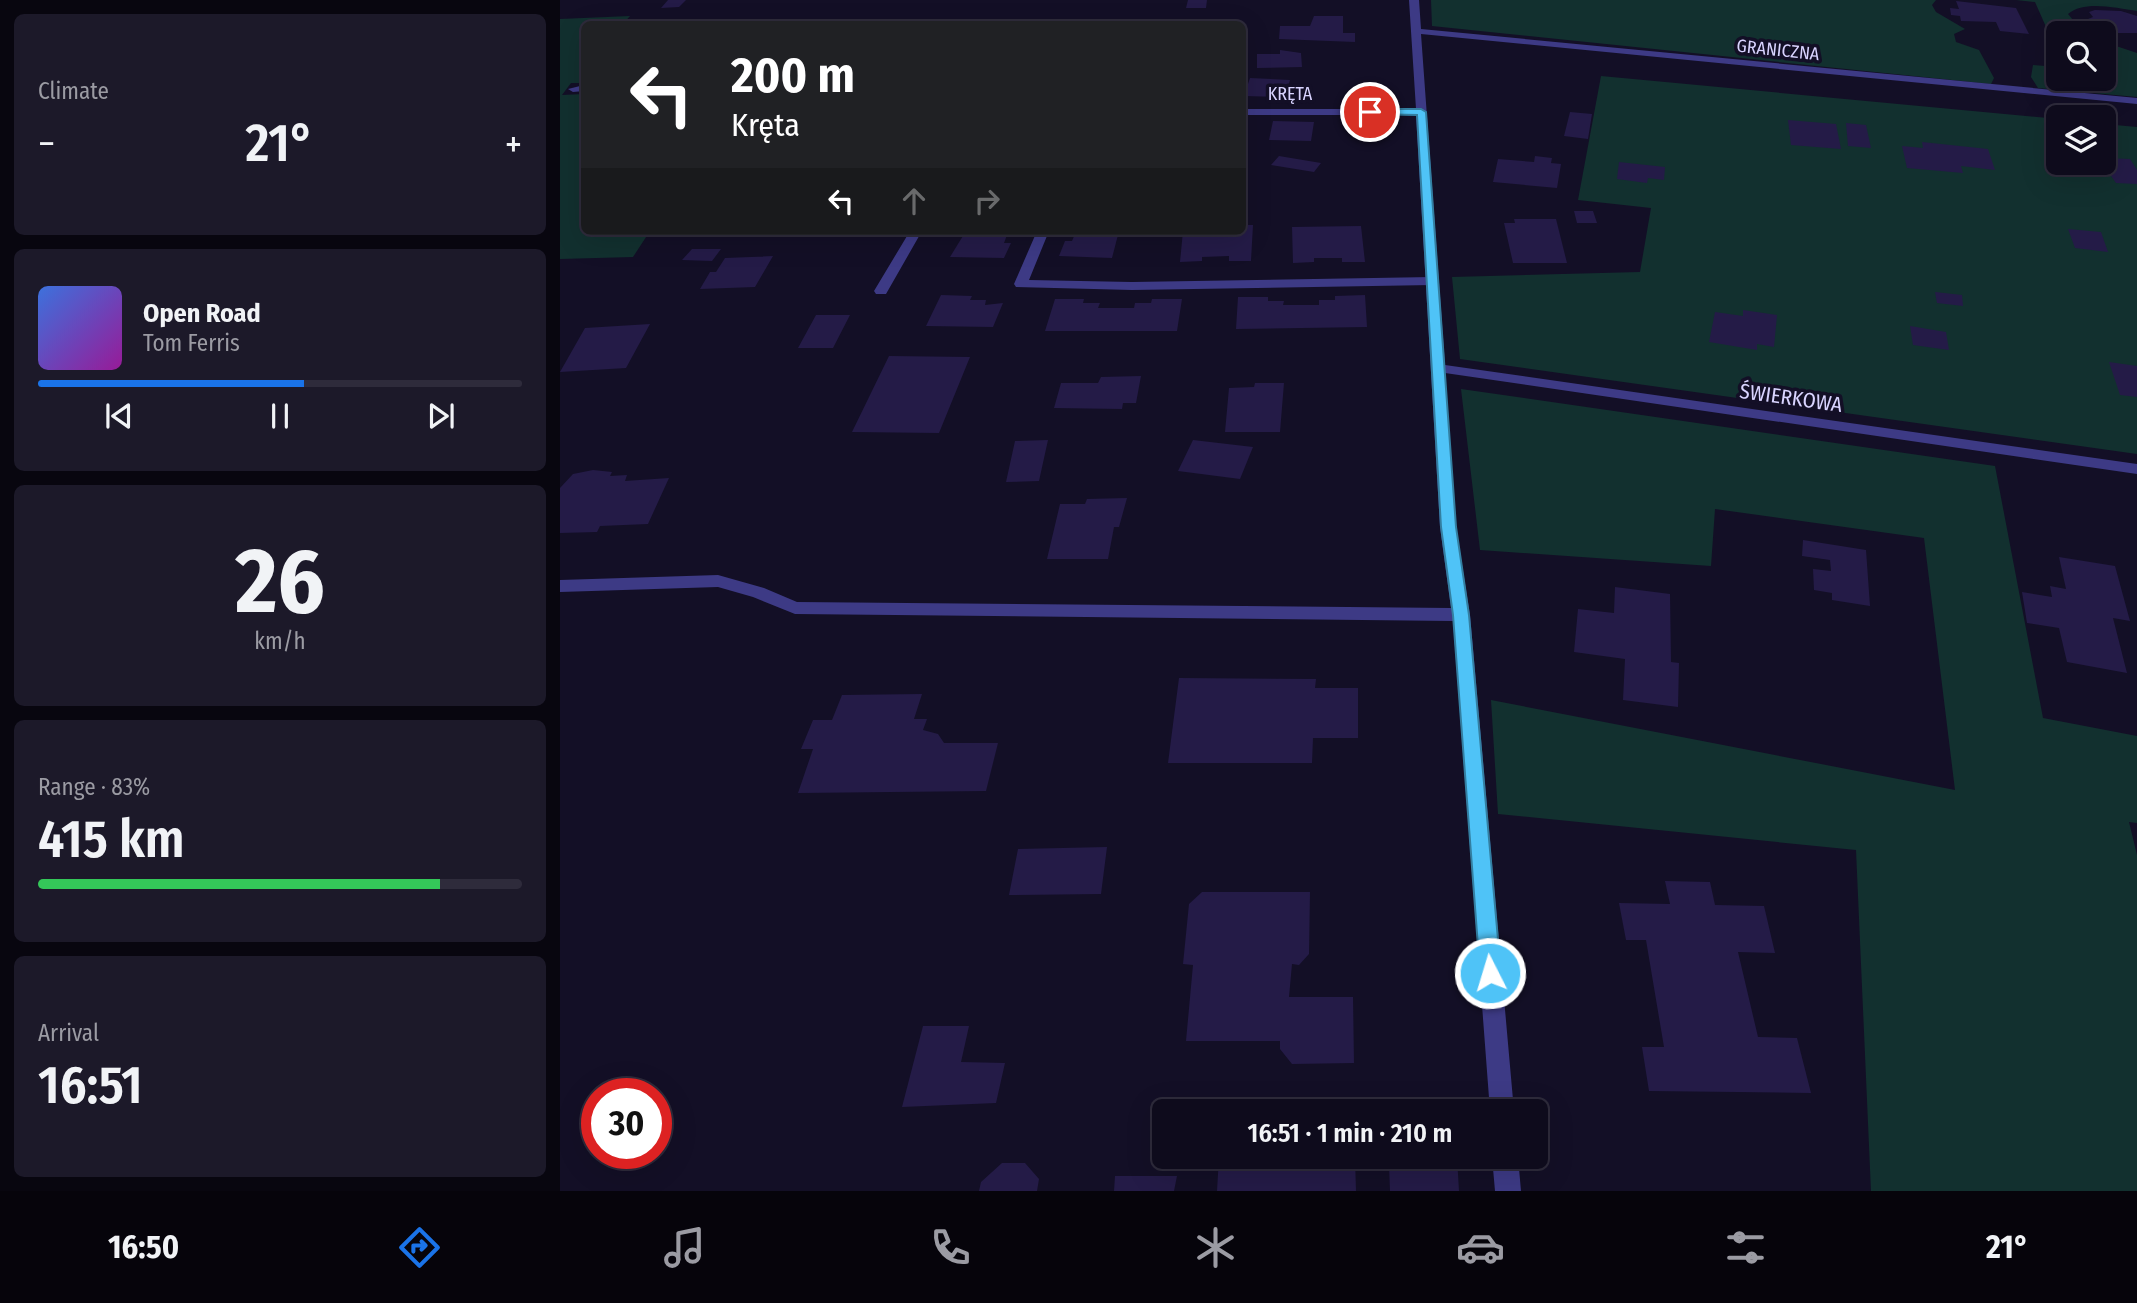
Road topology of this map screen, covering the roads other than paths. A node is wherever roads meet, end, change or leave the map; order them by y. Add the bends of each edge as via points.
1 (1414, 0) edge
2 (1415, 30) junction
3 (2137, 101) edge
4 (1246, 112) edge
5 (1421, 112) junction
6 (914, 235) edge
7 (1041, 235) edge
8 (1432, 281) junction
9 (881, 291) dead end
10 (1438, 368) junction
11 (2137, 469) edge
12 (560, 586) edge
13 (1461, 615) junction
14 (1501, 1099) edge
15 (1506, 1169) edge
16 (1508, 1191) edge

1 - 2 street
2 - 3 street, GRANICZNA
2 - 5 street
4 - 5 street, KRĘTA
5 - 8 street
6 - 9 street
7 - 8 street via 1021,284
8 - 10 street
10 - 11 street, ŚWIERKOWA
10 - 13 street via 1448,527
12 - 13 street via 718,581 795,608
13 - 14 street
15 - 16 street

